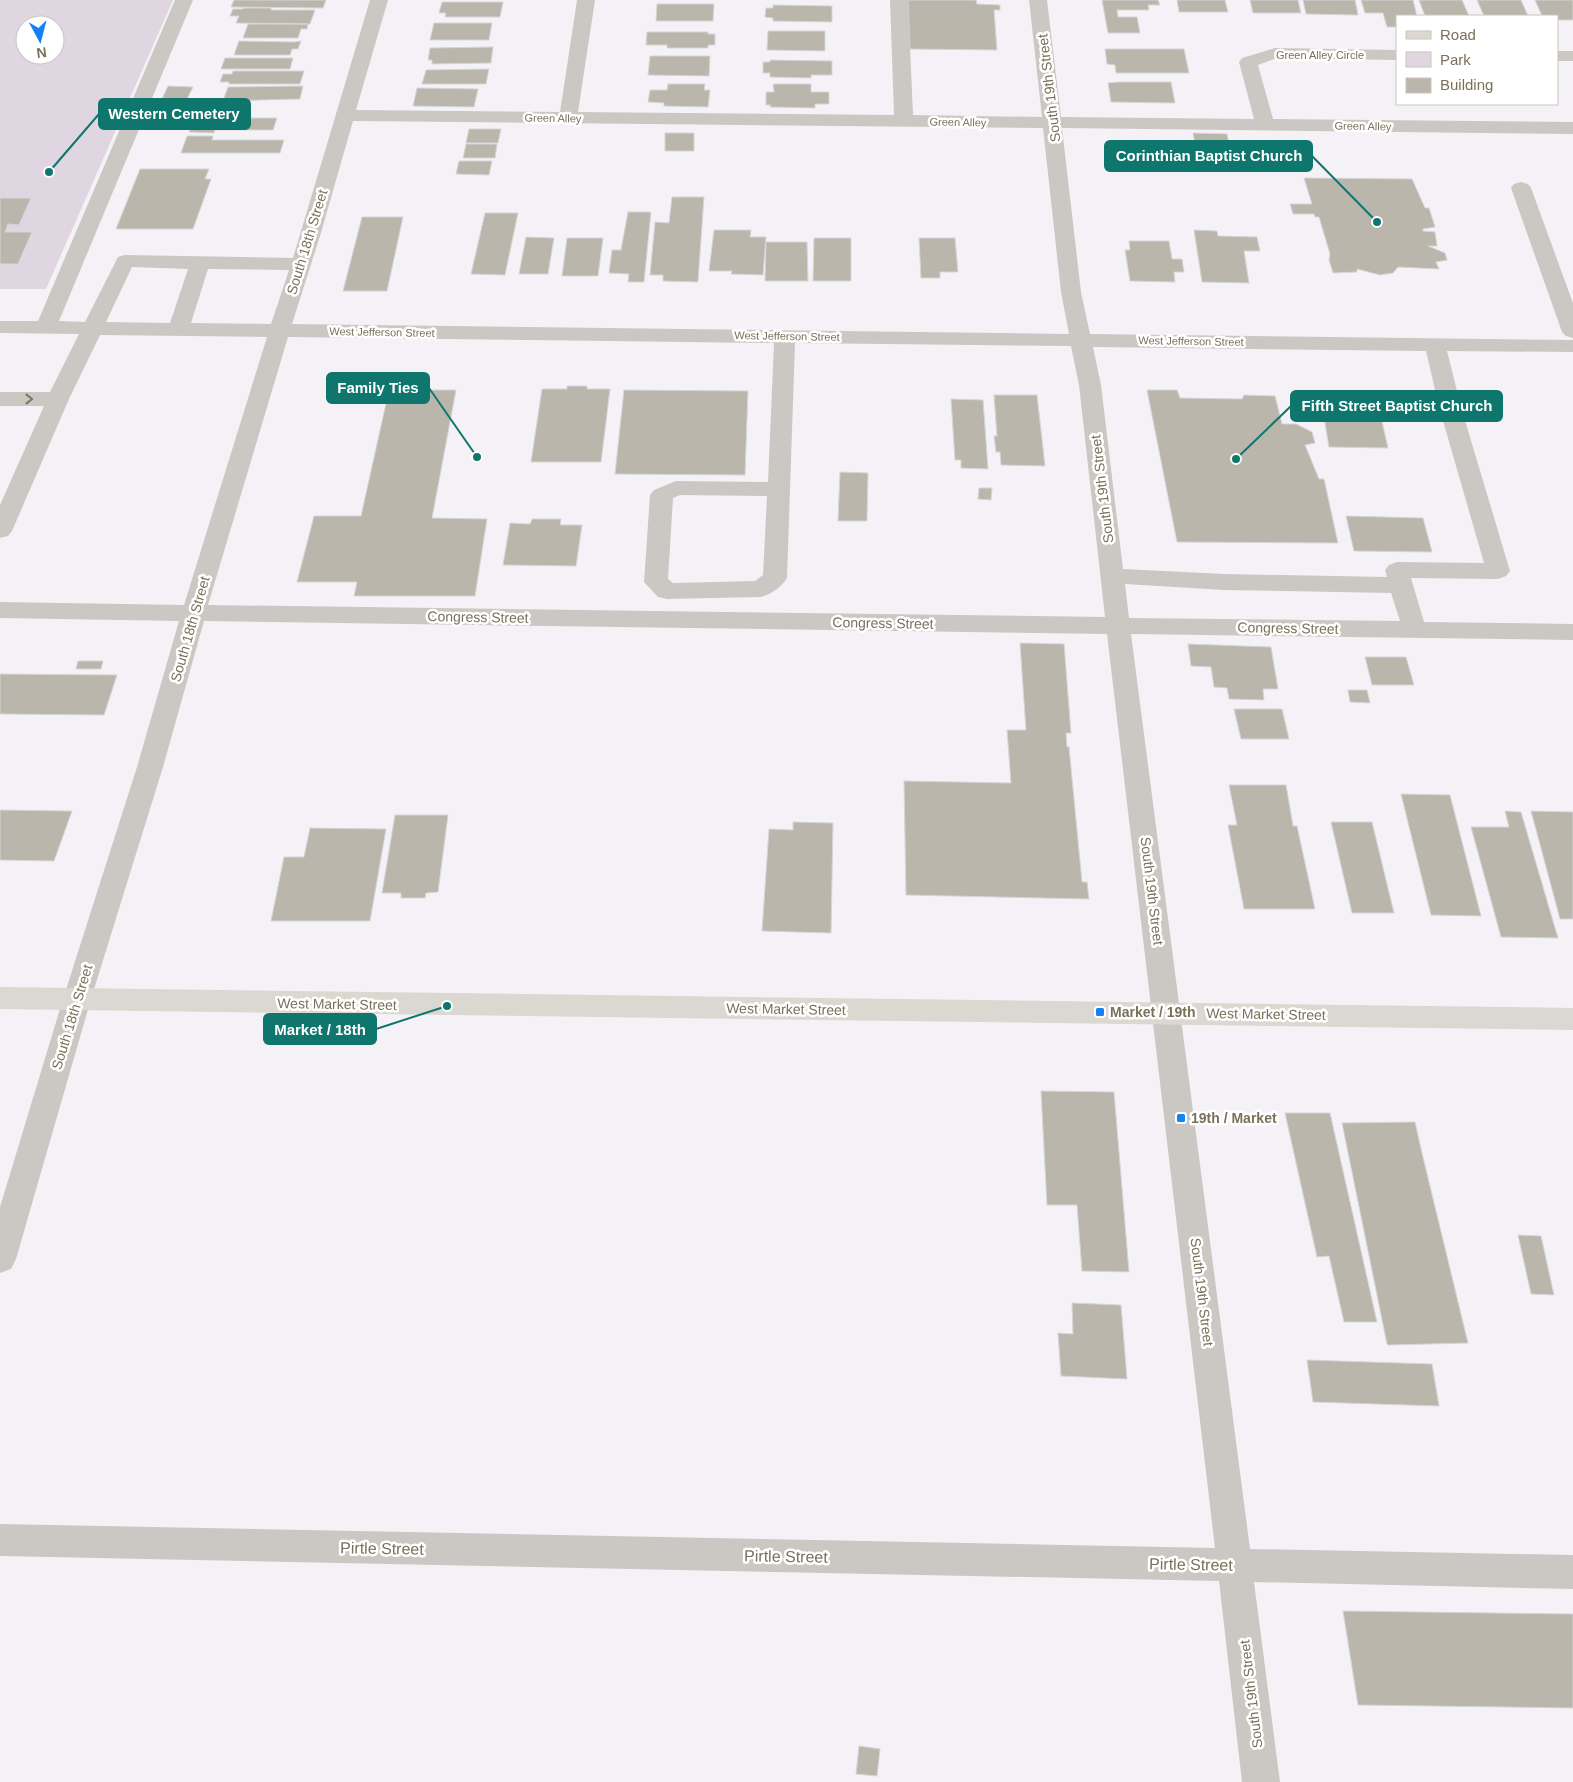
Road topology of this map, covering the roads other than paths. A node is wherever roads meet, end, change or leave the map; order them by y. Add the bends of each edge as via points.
1 (184, 0) edge
2 (379, 0) edge
3 (586, 0) edge
4 (898, 0) edge
5 (1038, 0) edge
6 (1396, 55) edge
7 (1558, 56) edge
8 (1573, 56) edge
9 (344, 115) junction
10 (568, 118) junction
11 (904, 122) junction
12 (1053, 124) junction
13 (1265, 125) junction
14 (1573, 128) edge
15 (1521, 188) dead end
16 (200, 263) junction
17 (301, 264) junction
18 (0, 327) edge
19 (46, 328) junction
20 (92, 329) junction
21 (178, 329) junction
22 (279, 331) junction
23 (1573, 332) edge
24 (785, 336) junction
25 (1081, 341) junction
26 (1435, 344) junction
27 (1573, 346) edge
28 (0, 399) edge
29 (58, 399) junction
30 (779, 489) junction
31 (0, 530) edge
32 (1112, 576) junction
33 (1401, 585) junction
34 (0, 610) edge
35 (194, 612) junction
36 (1118, 627) junction
37 (1414, 630) junction
38 (1573, 632) edge
39 (0, 998) edge
40 (77, 999) junction
41 (1168, 1013) junction
42 (1573, 1020) edge
43 (0, 1259) edge
44 (0, 1540) edge
45 (1236, 1565) junction
46 (1573, 1572) edge
47 (1261, 1782) edge

1 - 19 street
2 - 9 street, South 18th Street
3 - 10 street
4 - 11 street
5 - 12 street, South 19th Street
6 - 13 street, Green Alley Circle via 1275,54 1248,62
7 - 8 street
9 - 10 street, Green Alley
9 - 17 street, South 18th Street
10 - 11 street, Green Alley
11 - 12 street, Green Alley
12 - 13 street, Green Alley
12 - 25 street, South 19th Street via 1071,292
13 - 14 street, Green Alley
15 - 23 street
16 - 17 street
16 - 20 street via 125,261
16 - 21 street
17 - 22 street, South 18th Street
18 - 19 street, West Jefferson Street
19 - 20 street, West Jefferson Street
20 - 21 street, West Jefferson Street
20 - 29 street
21 - 22 street, West Jefferson Street
22 - 24 street, West Jefferson Street
22 - 35 street, South 18th Street
24 - 25 street, West Jefferson Street
24 - 30 street
25 - 26 street, West Jefferson Street
25 - 32 street, South 19th Street via 1090,385
26 - 27 street, West Jefferson Street
26 - 33 street via 1498,571 1397,570
28 -> 29 street
29 - 31 street
30 - 30 street via 775,578 761,589 667,591 656,582 662,495 676,488
32 - 33 street via 1224,582
32 - 36 street, South 19th Street
33 - 37 street
34 - 35 street, Congress Street
35 - 36 street, Congress Street
35 - 40 street, South 18th Street via 150,767
36 - 37 street, Congress Street
36 - 41 street, South 19th Street
37 - 38 street, Congress Street
39 - 40 main road, West Market Street
40 - 41 main road, West Market Street
40 - 43 street, South 18th Street
41 - 42 main road, West Market Street
41 - 45 street, South 19th Street
44 - 45 street, Pirtle Street
45 - 46 street, Pirtle Street
45 - 47 street, South 19th Street

